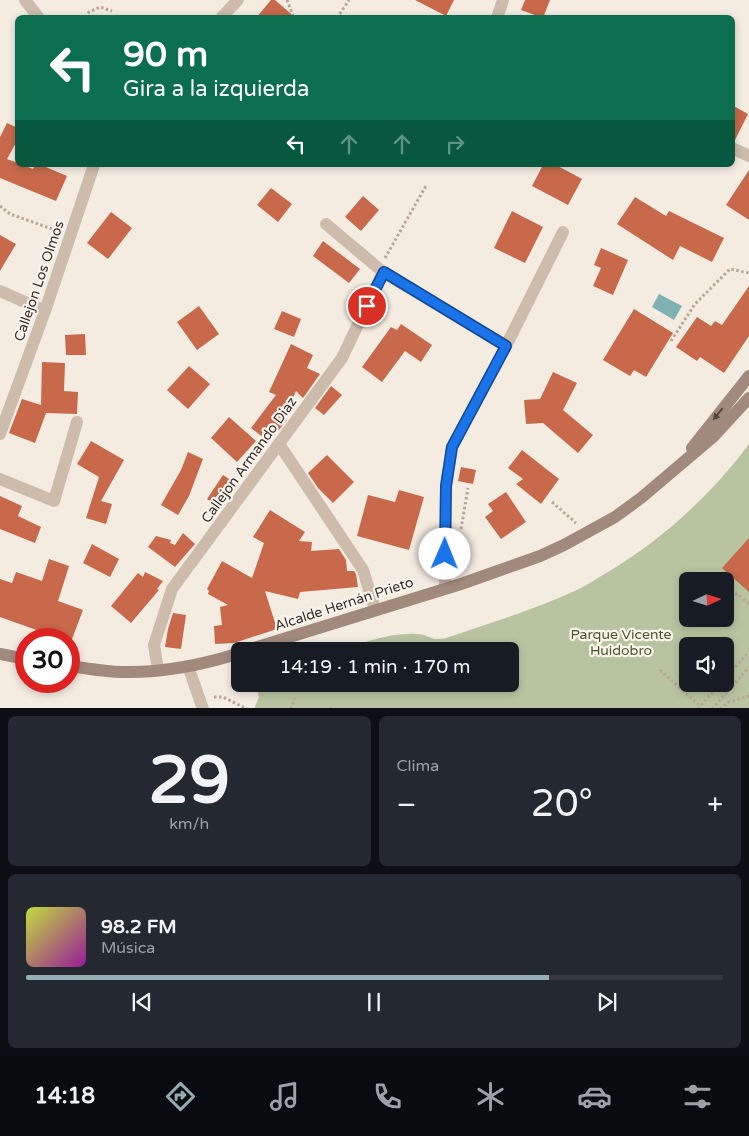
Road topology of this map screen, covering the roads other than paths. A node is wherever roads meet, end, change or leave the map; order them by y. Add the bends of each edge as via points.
1 (25, 0) edge
2 (238, 0) edge
3 (503, 0) edge
4 (37, 15) edge
5 (224, 15) edge
6 (498, 15) edge
7 (735, 149) edge
8 (749, 156) edge
9 (93, 167) edge
10 (326, 224) dead end
11 (563, 232) dead end
12 (386, 273) junction
13 (0, 291) edge
14 (45, 311) junction
15 (506, 346) junction
16 (749, 376) edge
17 (749, 398) edge
18 (77, 422) dead end
19 (0, 434) edge
20 (280, 444) junction
21 (665, 478) junction
22 (0, 479) edge
23 (445, 588) junction
24 (375, 609) junction
25 (272, 642) edge
26 (0, 654) edge
27 (231, 655) edge
28 (15, 657) edge
29 (188, 666) junction
30 (80, 667) edge
31 (158, 670) junction
32 (201, 703) edge

1 - 4 street
2 - 5 street
3 - 6 street
7 - 8 street
9 - 14 street, Callejon Los Olmos
10 - 12 street
11 - 15 street
12 - 15 street
12 - 20 street, Callejon Armando Diaz via 342,358
13 - 14 street
14 - 19 street, Callejon Los Olmos
15 - 23 street via 452,447 446,486
16 -> 21 main road, Alcalde Hernán Prieto
17 - 21 main road, Alcalde Hernán Prieto via 713,437
18 - 22 street via 54,501
20 - 24 street via 363,570
20 - 31 street, Callejon Armando Diaz via 172,589 154,645
21 - 23 main road, Alcalde Hernán Prieto via 588,533 540,556
23 - 24 main road, Alcalde Hernán Prieto
24 - 25 main road, Alcalde Hernán Prieto
26 - 28 main road
27 - 29 main road
29 - 31 main road
29 - 32 street
30 - 31 main road via 122,672

